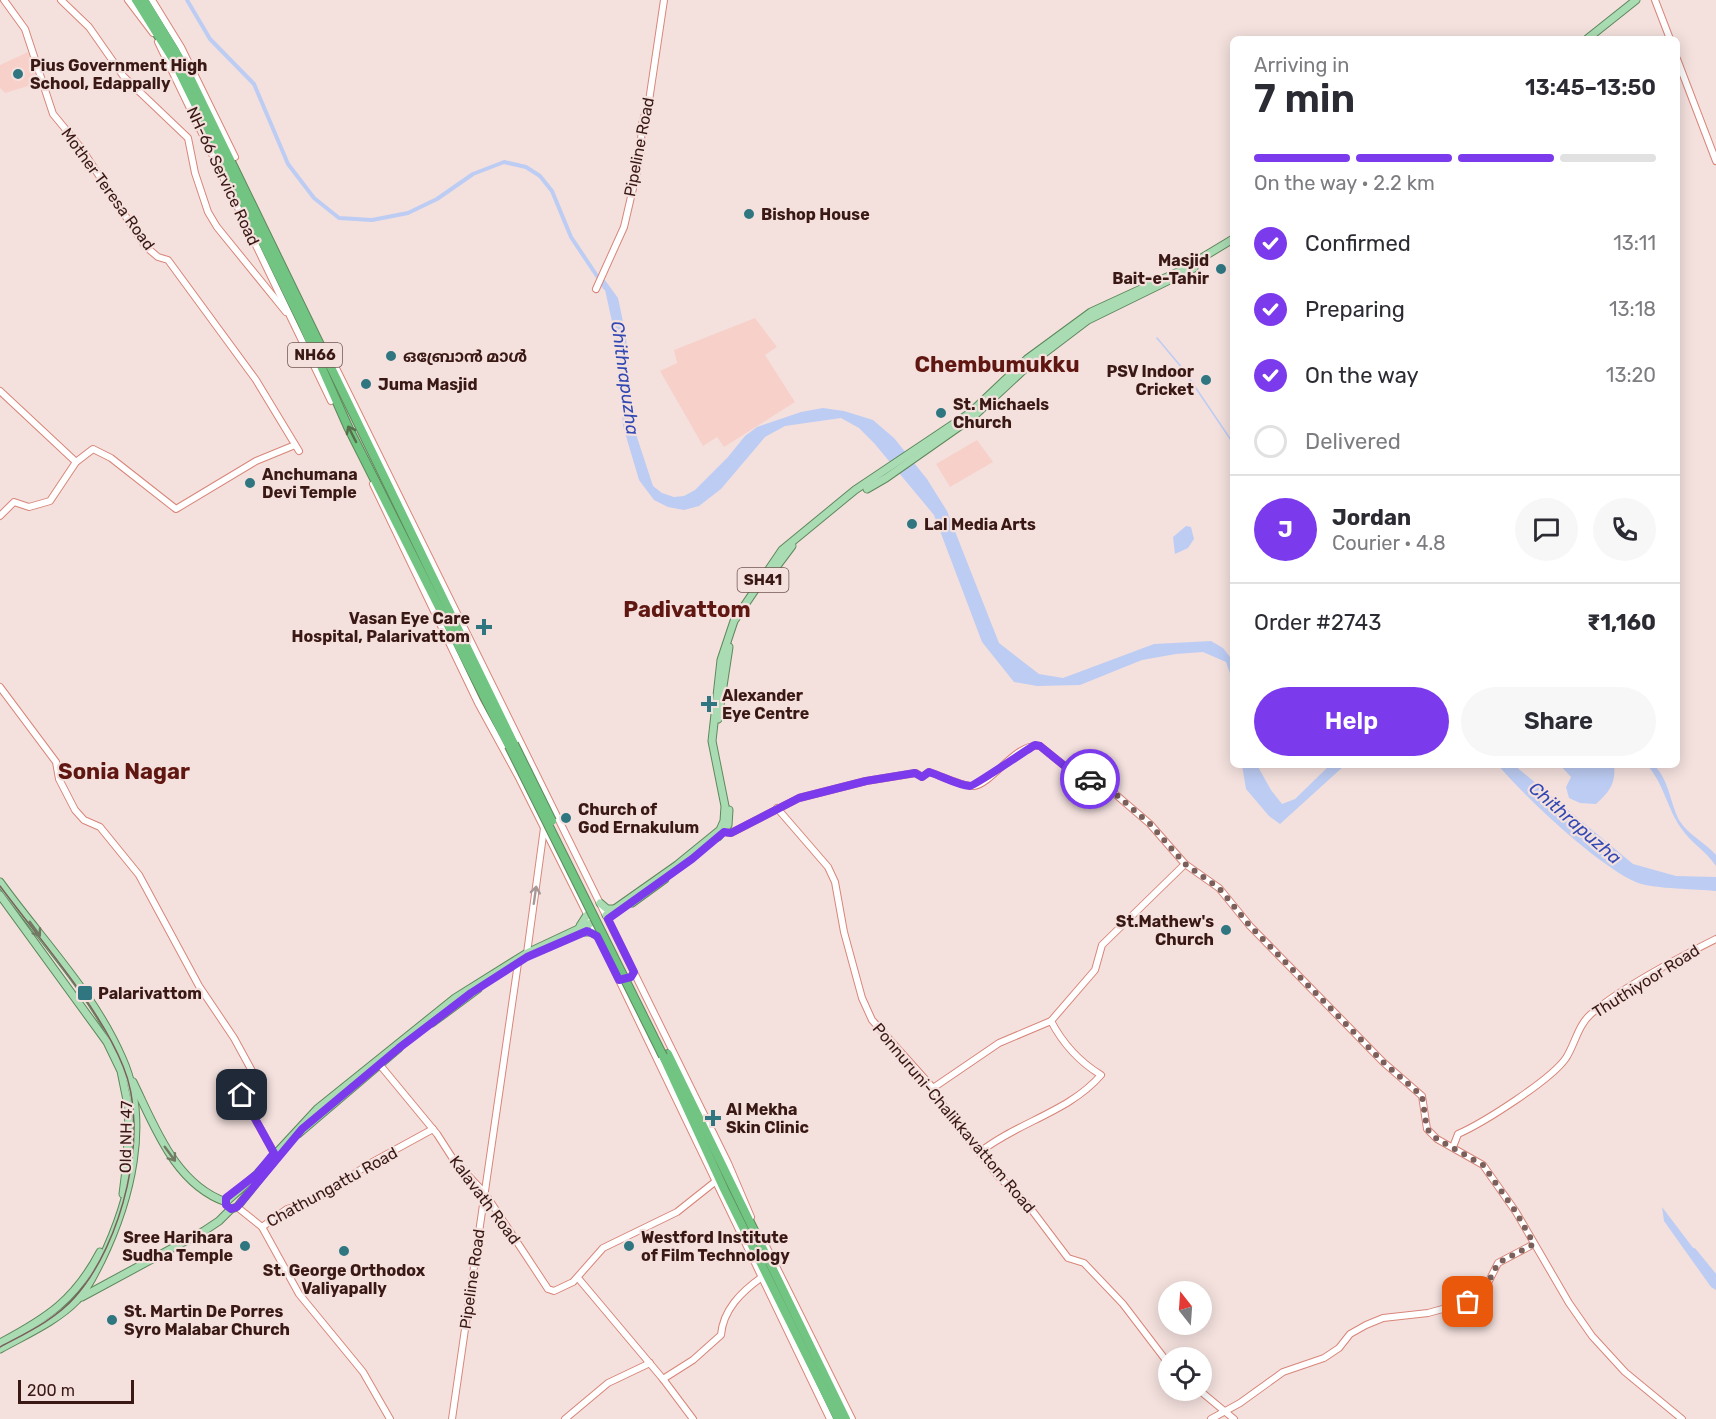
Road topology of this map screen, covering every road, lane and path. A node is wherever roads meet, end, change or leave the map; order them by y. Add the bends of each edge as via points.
1 (4, 0) edge
2 (61, 0) edge
3 (128, 0) edge
4 (136, 0) edge
5 (144, 0) edge
6 (152, 0) edge
7 (664, 0) edge
8 (1636, 0) edge
9 (1655, 0) edge
10 (1591, 36) edge
11 (1669, 36) edge
12 (1680, 67) edge
13 (197, 99) junction
14 (233, 159) junction
15 (1716, 161) edge
16 (1230, 241) edge
17 (1230, 247) edge
18 (596, 289) dead end
19 (295, 325) junction
20 (1065, 333) junction
21 (332, 367) junction
22 (0, 391) edge
23 (333, 400) junction
24 (76, 462) junction
25 (373, 484) dead end
26 (393, 506) junction
27 (0, 516) edge
28 (0, 687) edge
29 (718, 705) junction
30 (495, 712) junction
31 (777, 808) junction
32 (544, 827) junction
33 (724, 832) junction
34 (577, 857) junction
35 (683, 863) junction
36 (580, 864) junction
37 (1185, 864) junction
38 (563, 865) junction
39 (566, 872) junction
40 (0, 882) edge
41 (0, 895) edge
42 (600, 903) junction
43 (617, 908) junction
44 (587, 915) junction
45 (607, 917) junction
46 (592, 925) junction
47 (578, 931) junction
48 (597, 936) junction
49 (1716, 939) edge
50 (527, 953) junction
51 (518, 963) junction
52 (634, 972) junction
53 (619, 980) junction
54 (642, 988) junction
55 (626, 995) junction
56 (1051, 1021) junction
57 (380, 1065) junction
58 (350, 1085) junction
59 (933, 1088) junction
60 (132, 1093) junction
61 (698, 1124) junction
62 (433, 1129) junction
63 (1453, 1147) junction
64 (980, 1152) junction
65 (274, 1153) junction
66 (716, 1181) junction
67 (484, 1192) junction
68 (233, 1195) junction
69 (226, 1202) junction
70 (236, 1206) junction
71 (262, 1227) junction
72 (1534, 1244) junction
73 (764, 1263) junction
74 (762, 1277) junction
75 (578, 1278) junction
76 (75, 1299) junction
77 (0, 1343) edge
78 (0, 1349) edge
79 (1158, 1350) edge
80 (815, 1352) junction
81 (650, 1363) junction
82 (663, 1379) junction
83 (1212, 1401) edge
84 (1225, 1412) junction
85 (390, 1419) edge
86 (452, 1419) edge
87 (565, 1419) edge
88 (693, 1419) edge
89 (830, 1419) edge
90 (838, 1419) edge
91 (846, 1419) edge
92 (852, 1419) edge
93 (1211, 1419) edge
94 (1234, 1419) edge
95 (1682, 1419) edge

1 - 24 street, Mother Teresa Road via 24,29 53,114 81,148 146,246 168,260 227,340 297,448 258,460 176,509 100,450 93,449
2 - 19 street via 89,27 124,77 188,138 208,212
3 - 19 street, NH-66 Service Road via 160,45
4 - 13 highway, NH66
5 - 13 highway, NH66 via 168,36
6 - 14 street via 185,55
7 - 18 street, Pipeline Road via 642,124 640,158 624,227
8 - 10 main road
9 - 11 street
12 - 15 street
13 - 14 highway, NH66
13 - 23 highway, NH66 via 302,323
14 - 21 highway, NH66
16 - 20 main road, SH41 via 1180,271 1107,303
17 - 20 main road
19 - 23 street
20 - 29 main road, SH41 via 1027,359 970,413 895,469 843,499 782,550 734,621 721,660
21 - 26 highway, NH66
21 - 30 street
22 - 24 street
26 -> 23 highway, NH66
24 - 27 street via 50,501 29,507 17,501
25 - 30 street
26 - 30 highway, NH66
28 - 65 street via 56,762 59,779 75,810 84,820 100,827 139,875 198,986 234,1038 253,1075 240,1092
29 - 33 main road via 717,744 730,817
29 - 35 main road, SH41 via 712,741 726,815 720,830
30 - 32 street
30 - 34 street
30 - 61 highway, NH66, bridge
31 - 33 street via 731,833
31 - 37 street via 799,798 866,781 915,773 922,777 929,772 968,786 976,785 1002,764 1037,745 1072,772 1100,782 1150,824
31 - 59 street, Ponnuruni-Chalikkavattom Road via 828,867 835,882 862,998 872,1020
32 - 38 street
50 -> 32 street
33 - 35 main road, SH41
34 - 36 street
34 - 38 street
35 - 43 main road, SH41
35 - 45 main road, SH41
36 - 39 street
36 - 42 street
37 - 56 street via 1102,945 1095,970
37 - 63 street via 1219,888 1250,926 1383,1062 1422,1096 1427,1129
38 - 39 street
39 - 44 street
40 -> 60 main road, Old NH 47 via 93,1007 127,1070
41 - 60 main road, Old NH 47 via 107,1042
42 - 43 main road via 607,909
42 - 45 street
43 - 45 main road, SH41
44 - 46 street
44 - 47 main road
45 - 52 street
46 - 47 main road
46 - 48 street
47 - 48 main road
47 - 50 main road
47 - 51 main road
48 - 53 street
49 - 63 street, Thuthiyoor Road via 1588,1016 1565,1059 1553,1071 1491,1117 1458,1134
50 - 58 main road via 455,998
51 - 57 main road via 463,999
51 - 67 street, Pipeline Road
52 - 53 street
52 - 54 street
53 - 55 street
54 - 55 street
54 - 61 street
55 - 61 street
56 - 59 street via 999,1043
56 - 64 street via 1061,1040 1083,1065 1101,1075 1065,1104
57 - 58 main road
57 - 62 street, Kalavath Road
58 - 65 main road via 300,1124
58 - 70 main road via 302,1129
59 - 64 street, Ponnuruni-Chalikkavattom Road via 949,1115
60 -> 69 main road, Old NH 47 via 183,1172 207,1195
60 - 76 main road, Old NH 47 via 133,1155 125,1204 110,1242
61 - 66 street
61 - 73 highway, NH66
61 - 80 street
62 - 67 street, Kalavath Road via 455,1162
62 - 71 street, Chathungattu Road via 369,1164 314,1201 287,1209
63 - 72 street via 1483,1165
64 - 79 street, Ponnuruni-Chalikkavattom Road via 1068,1258 1084,1263 1123,1304
65 - 68 main road
66 - 74 street
66 - 75 street, Kalavath Road via 677,1212 605,1246
67 - 75 street, Kalavath Road via 548,1289 562,1288
67 - 86 street, Pipeline Road
68 - 69 main road
68 - 70 main road
69 - 70 main road
70 - 71 street
70 - 76 main road via 204,1231
71 - 85 street via 299,1294 363,1372
72 - 84 street via 1498,1263 1486,1287 1468,1302 1428,1314 1383,1318 1366,1325 1324,1358 1275,1376
72 - 95 street via 1600,1347
73 - 80 highway, NH66
73 - 90 highway, NH66
74 - 82 street via 731,1305 722,1318 721,1335
74 - 89 street
75 - 81 street
76 - 77 main road
76 - 78 main road
80 - 91 highway, NH66
80 - 92 street
81 - 82 street
81 - 87 street via 608,1383
82 - 88 street
83 - 84 street
84 - 93 street
84 - 94 street

